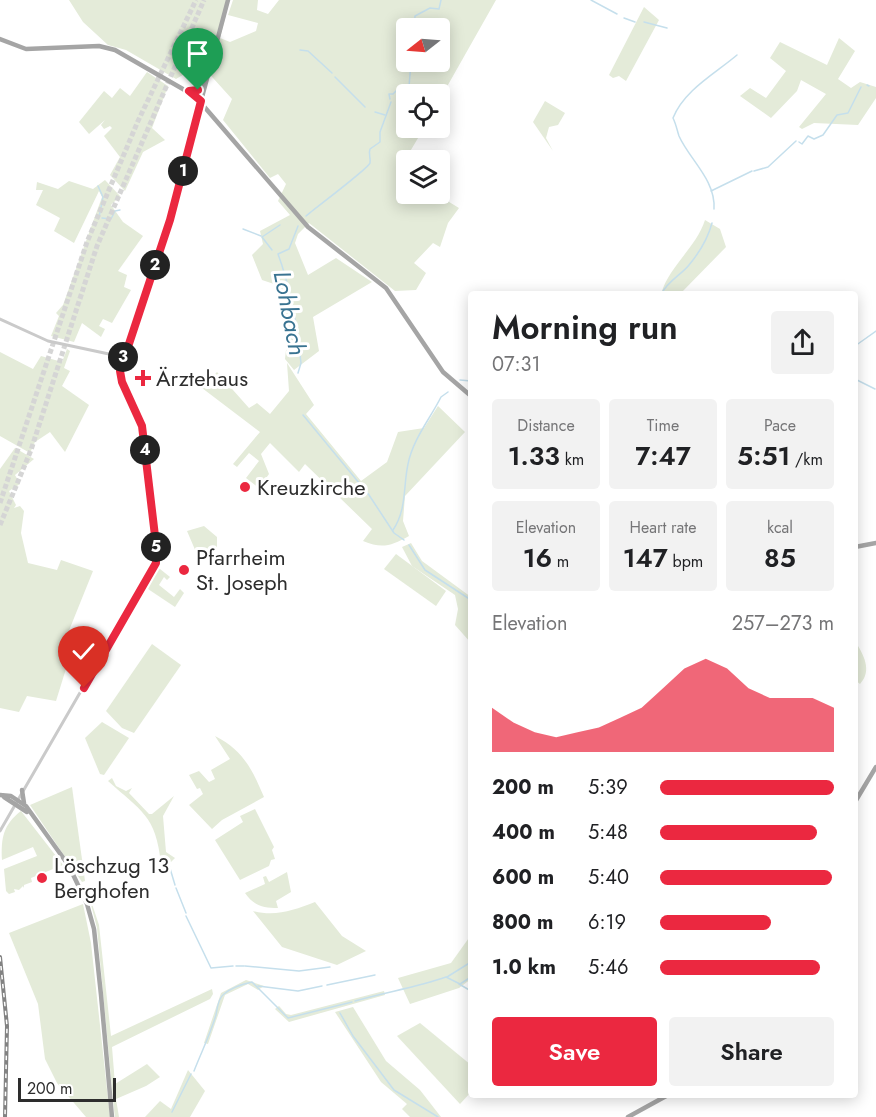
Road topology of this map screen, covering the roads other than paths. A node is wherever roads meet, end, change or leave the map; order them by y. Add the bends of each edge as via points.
1 (228, 0) edge
2 (0, 39) edge
3 (206, 83) junction
4 (189, 91) junction
5 (201, 101) junction
6 (213, 115) junction
7 (197, 118) junction
8 (0, 319) edge
9 (123, 357) junction
10 (468, 393) edge
11 (876, 543) edge
12 (858, 546) edge
13 (876, 767) edge
14 (22, 790) junction
15 (1, 795) edge
16 (858, 797) edge
17 (16, 801) junction
18 (24, 802) junction
19 (33, 817) junction
20 (0, 831) edge
21 (663, 1098) edge
22 (112, 1117) edge
23 (628, 1117) edge

1 - 3 main road
2 - 4 main road via 26,49 99,46 115,50
3 - 4 main road
3 - 5 main road
4 - 5 main road
5 - 6 main road
5 - 7 street
6 - 7 street via 203,113
6 - 10 main road via 312,231 386,288 443,372
7 - 9 street via 170,220
8 - 9 street via 48,341
9 - 14 street via 120,378 142,426 156,563
11 - 12 main road
13 - 16 main road
14 - 17 street
14 - 18 main road
15 - 17 main road
17 - 18 main road
17 - 19 main road
17 - 20 street
18 - 19 main road
19 - 22 main road via 74,874 91,916
21 - 23 main road

